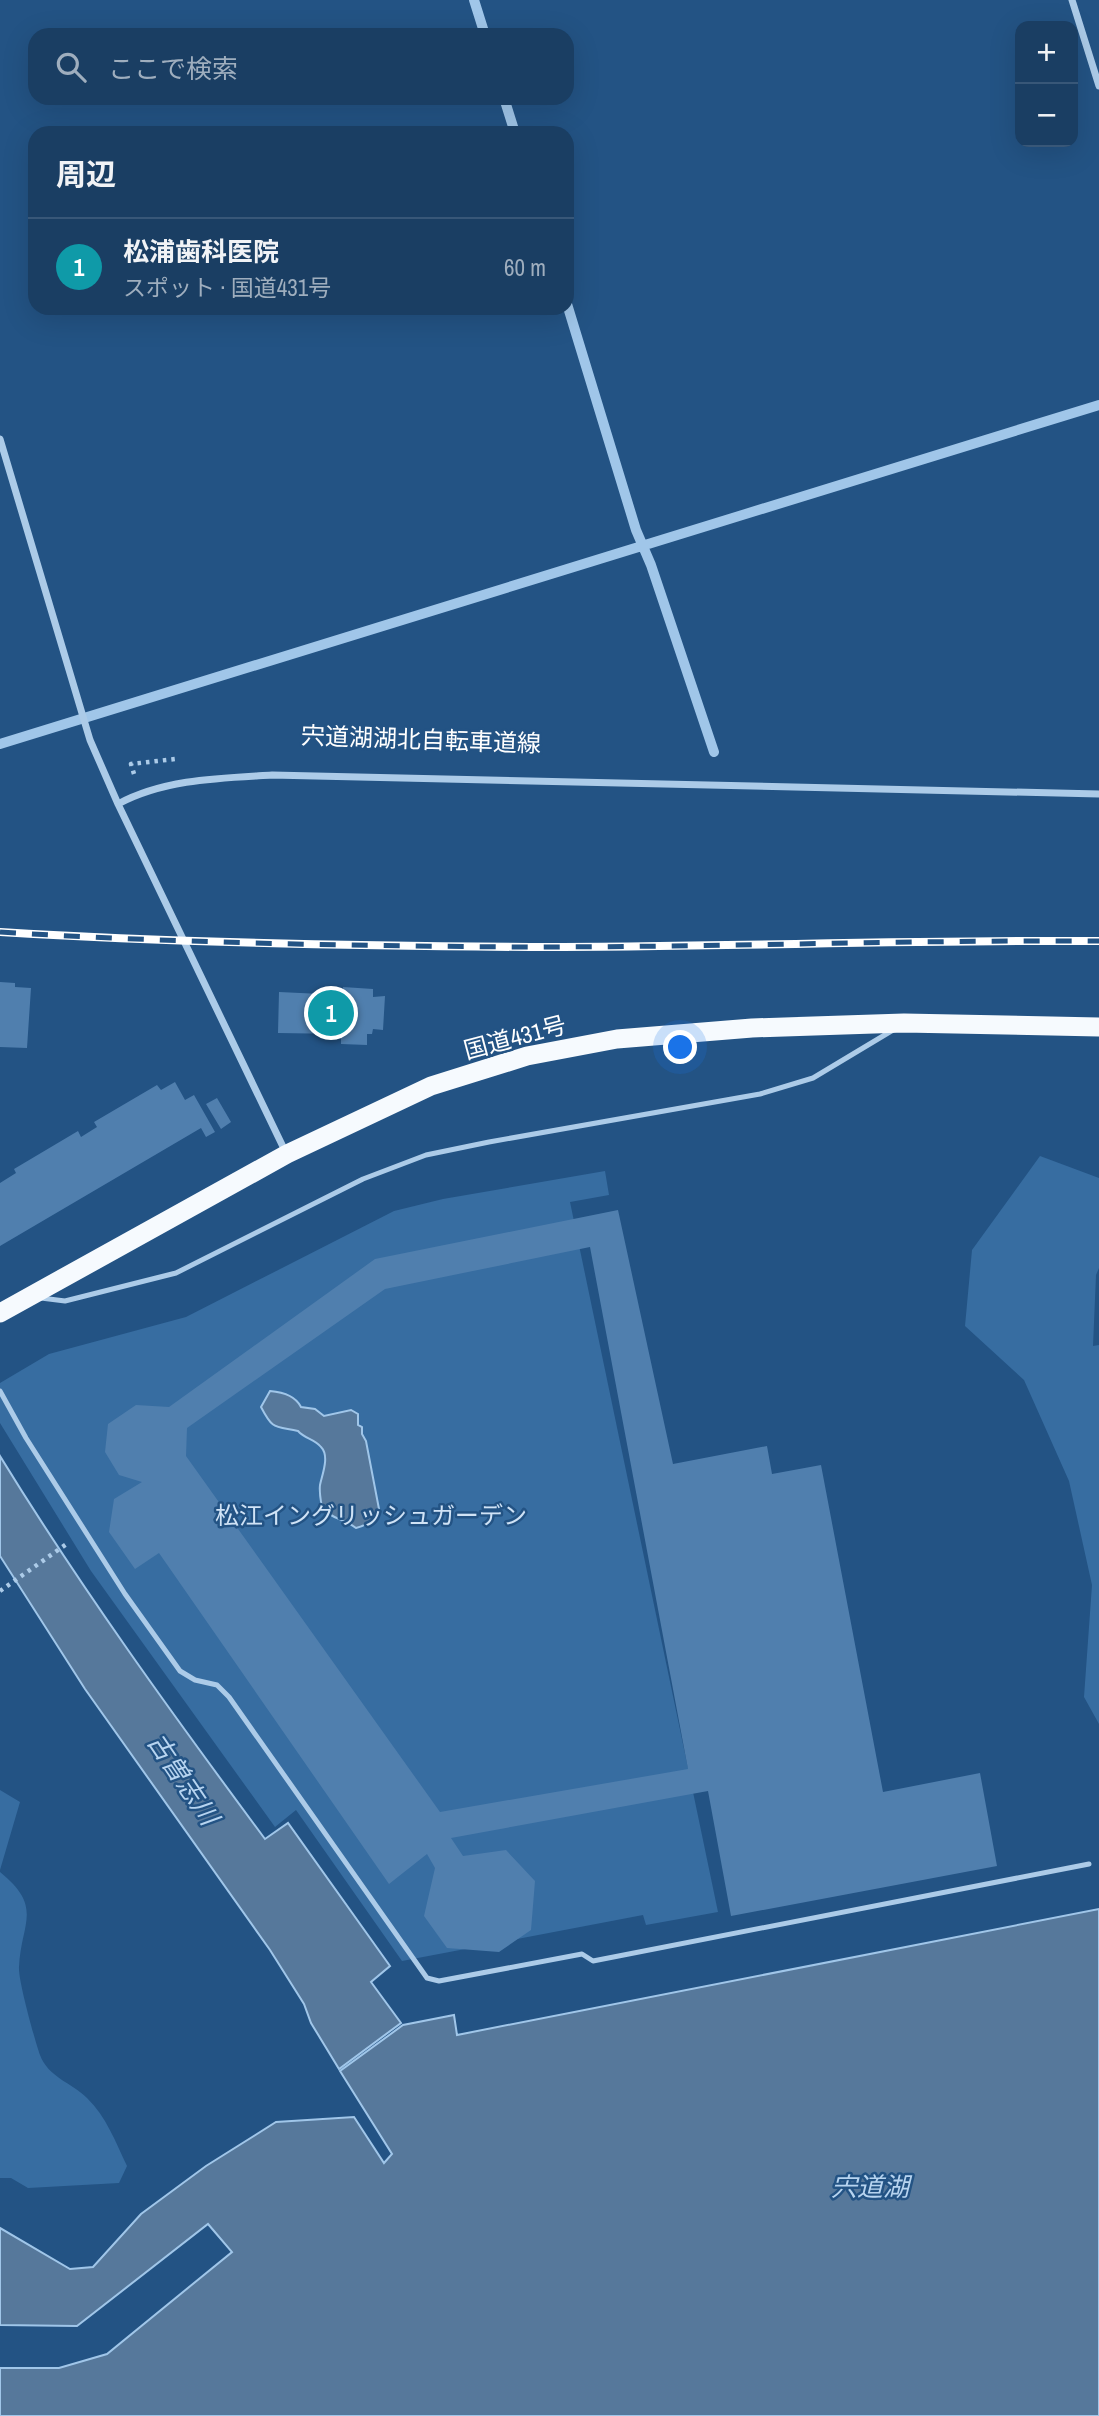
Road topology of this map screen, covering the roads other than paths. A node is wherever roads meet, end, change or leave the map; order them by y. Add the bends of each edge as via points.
1 (1072, 0) edge
2 (1099, 86) edge
3 (0, 439) edge
4 (1099, 794) edge
5 (118, 804) junction
6 (904, 1023) junction
7 (1099, 1027) edge
8 (286, 1154) junction
9 (31, 1297) junction
10 (0, 1313) edge
11 (0, 1391) edge
12 (1089, 1864) dead end

1 - 2 street
3 - 5 street via 90,740
4 - 5 street via 272,775 209,779 139,792
5 - 8 street
6 - 7 highway, 国道431号
6 - 8 highway, 国道431号 via 617,1039 527,1056 431,1086
6 - 9 lane via 813,1078 760,1094 426,1155 363,1179 176,1273 65,1301
8 - 9 highway, 国道431号
9 - 10 highway, 国道431号
11 - 12 lane via 125,1594 180,1671 216,1685 229,1697 427,1978 439,1982 582,1954 593,1961

